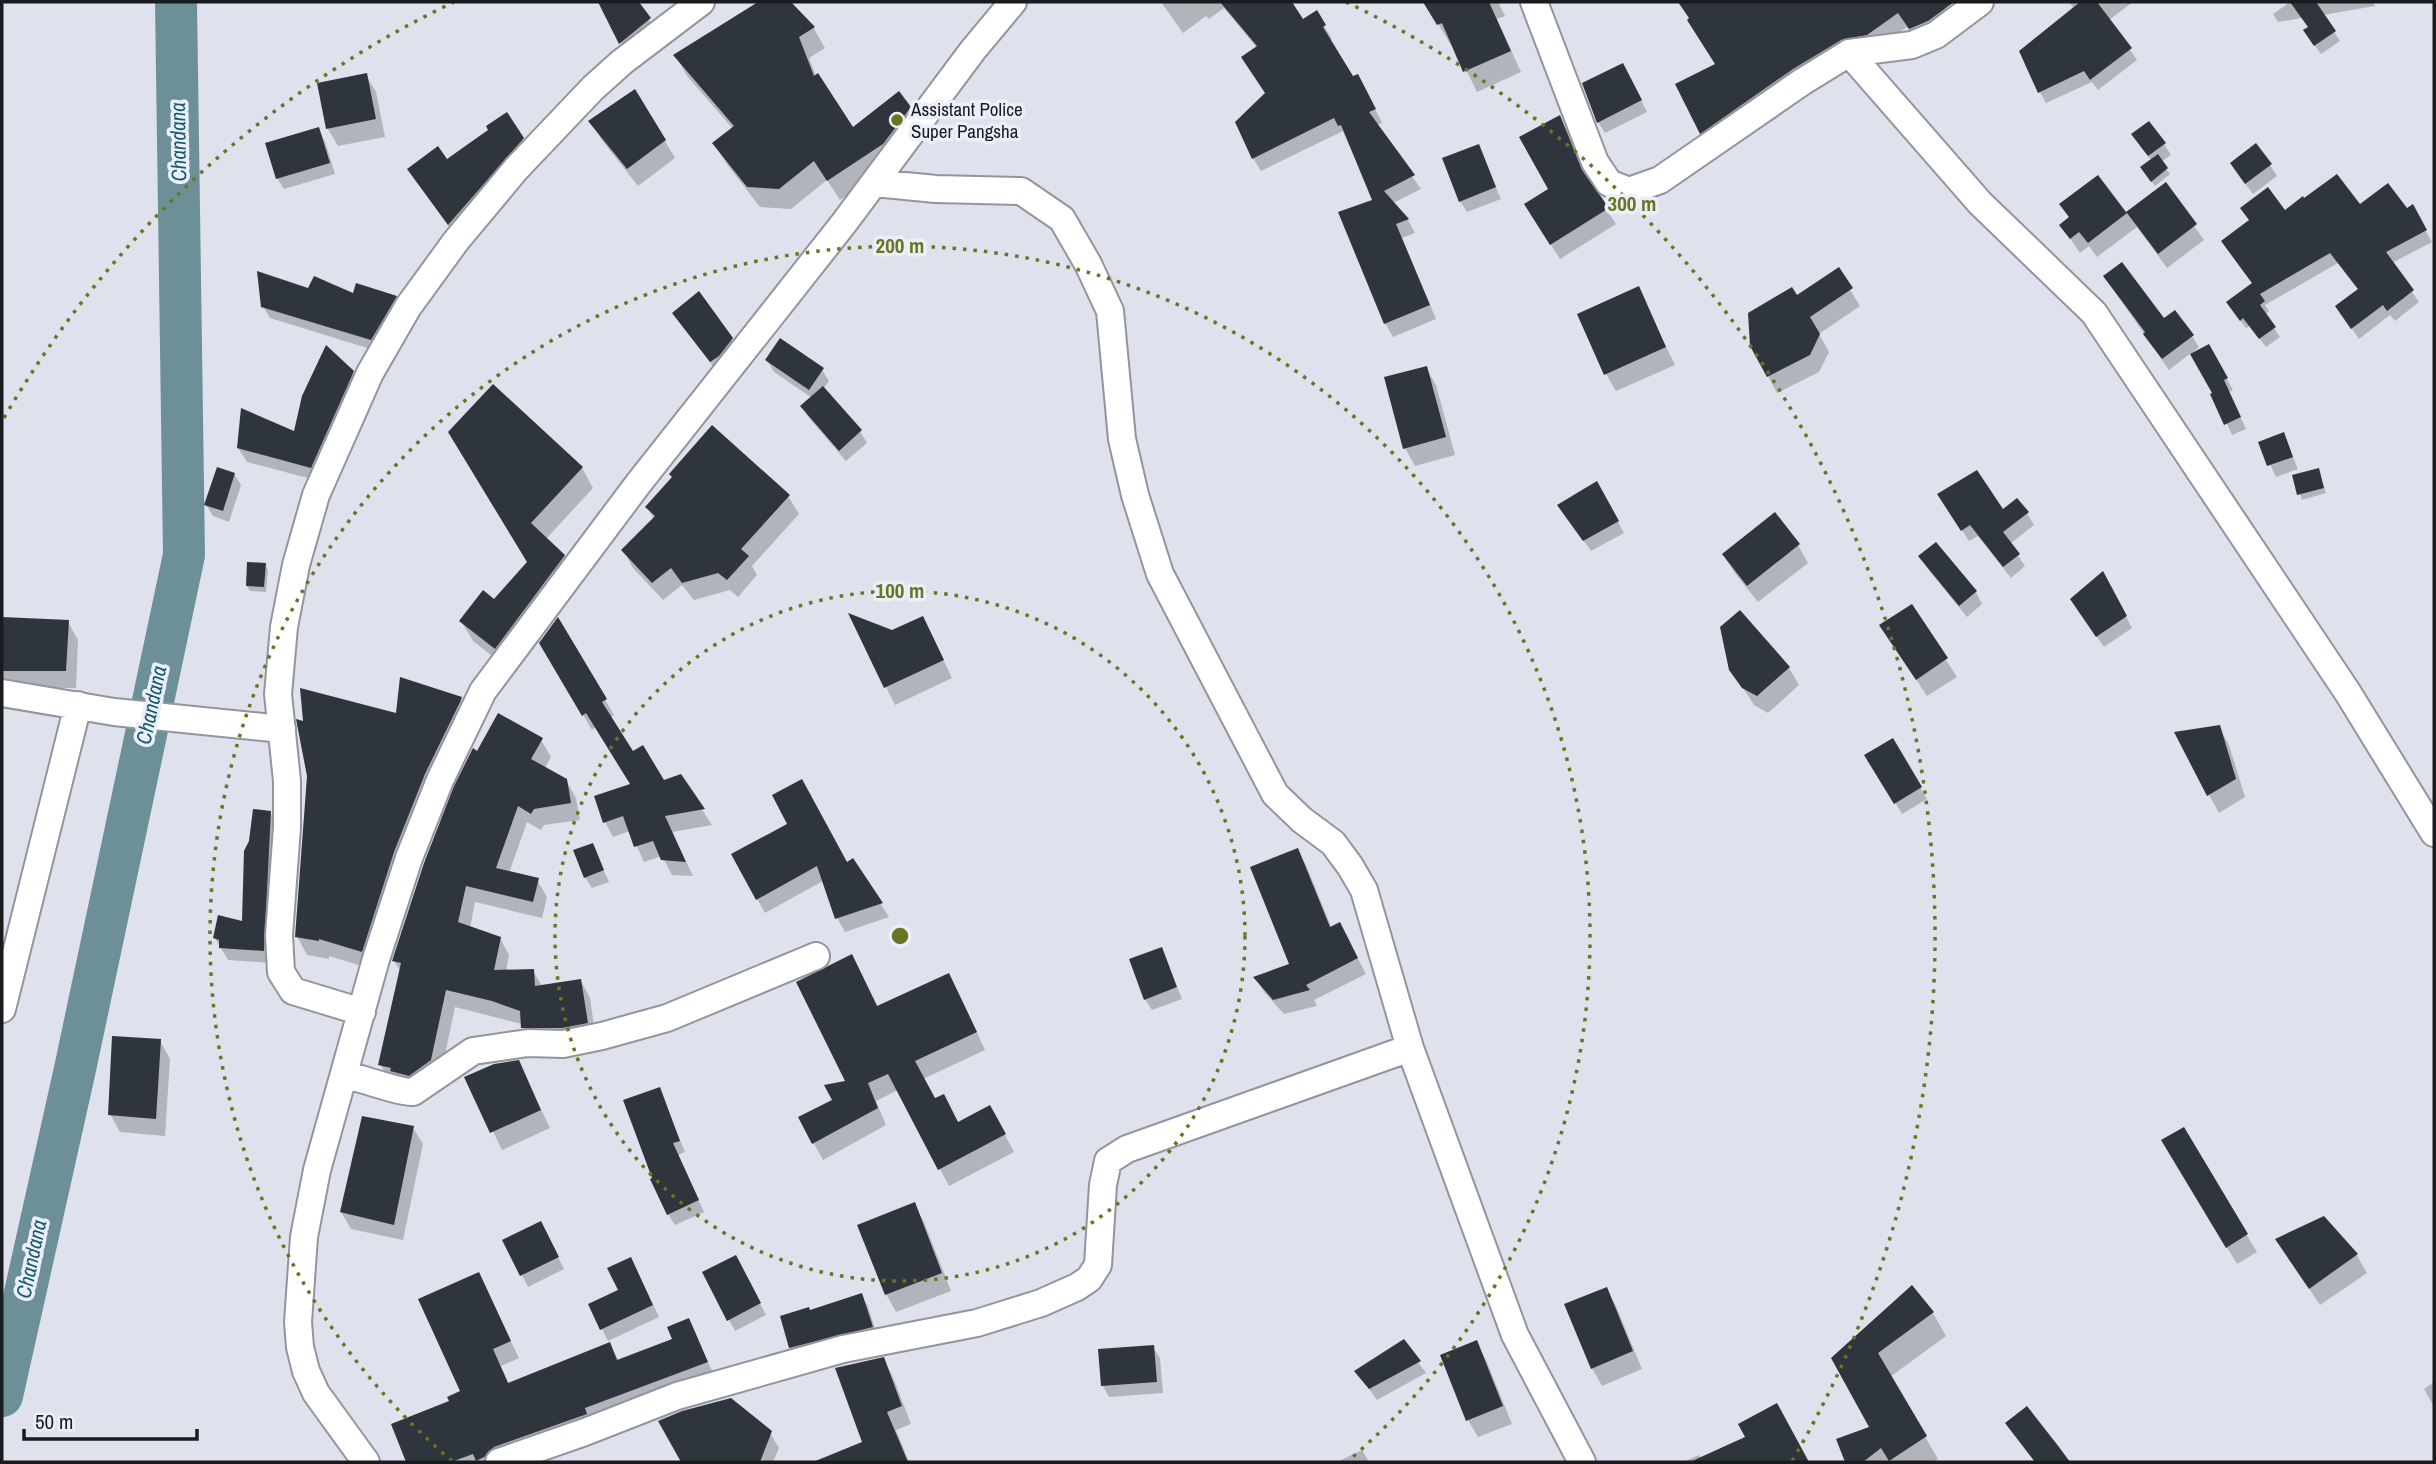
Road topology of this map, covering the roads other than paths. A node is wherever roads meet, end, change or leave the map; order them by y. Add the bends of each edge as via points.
1 (701, 2) edge
2 (1013, 2) edge
3 (1534, 2) edge
4 (1980, 2) edge
5 (1849, 53) junction
6 (874, 183) junction
7 (2, 693) edge
8 (78, 705) junction
9 (282, 729) junction
10 (2434, 833) edge
11 (816, 956) dead end
12 (2, 1009) edge
13 (362, 1012) junction
14 (1410, 1048) junction
15 (344, 1074) junction
16 (1579, 1461) edge
17 (366, 1462) edge
18 (499, 1462) edge

1 - 9 street via 622,62 540,142 456,241 408,307 370,373 316,495 284,627 278,694
2 - 6 street
3 - 5 street via 1595,162 1609,183 1629,191 1660,180
4 - 5 street via 1936,35 1912,45
5 - 10 street via 1980,203 2094,313 2348,693
6 - 13 street via 483,691 440,780 410,858
6 - 14 street via 1021,191 1062,219 1110,311 1122,439 1160,574 1275,794 1333,843 1364,890
7 - 8 street
8 - 9 street
8 - 12 street
9 - 13 street via 287,827 279,935 281,972 293,991
11 - 15 street via 654,1021 563,1044 528,1043 473,1051 413,1092
13 - 15 street
14 - 16 street via 1515,1335
14 - 18 street via 1127,1149 1108,1161 1098,1265 1077,1287 977,1323 843,1349 677,1396
15 - 17 street via 304,1237 298,1322 306,1371 316,1393

